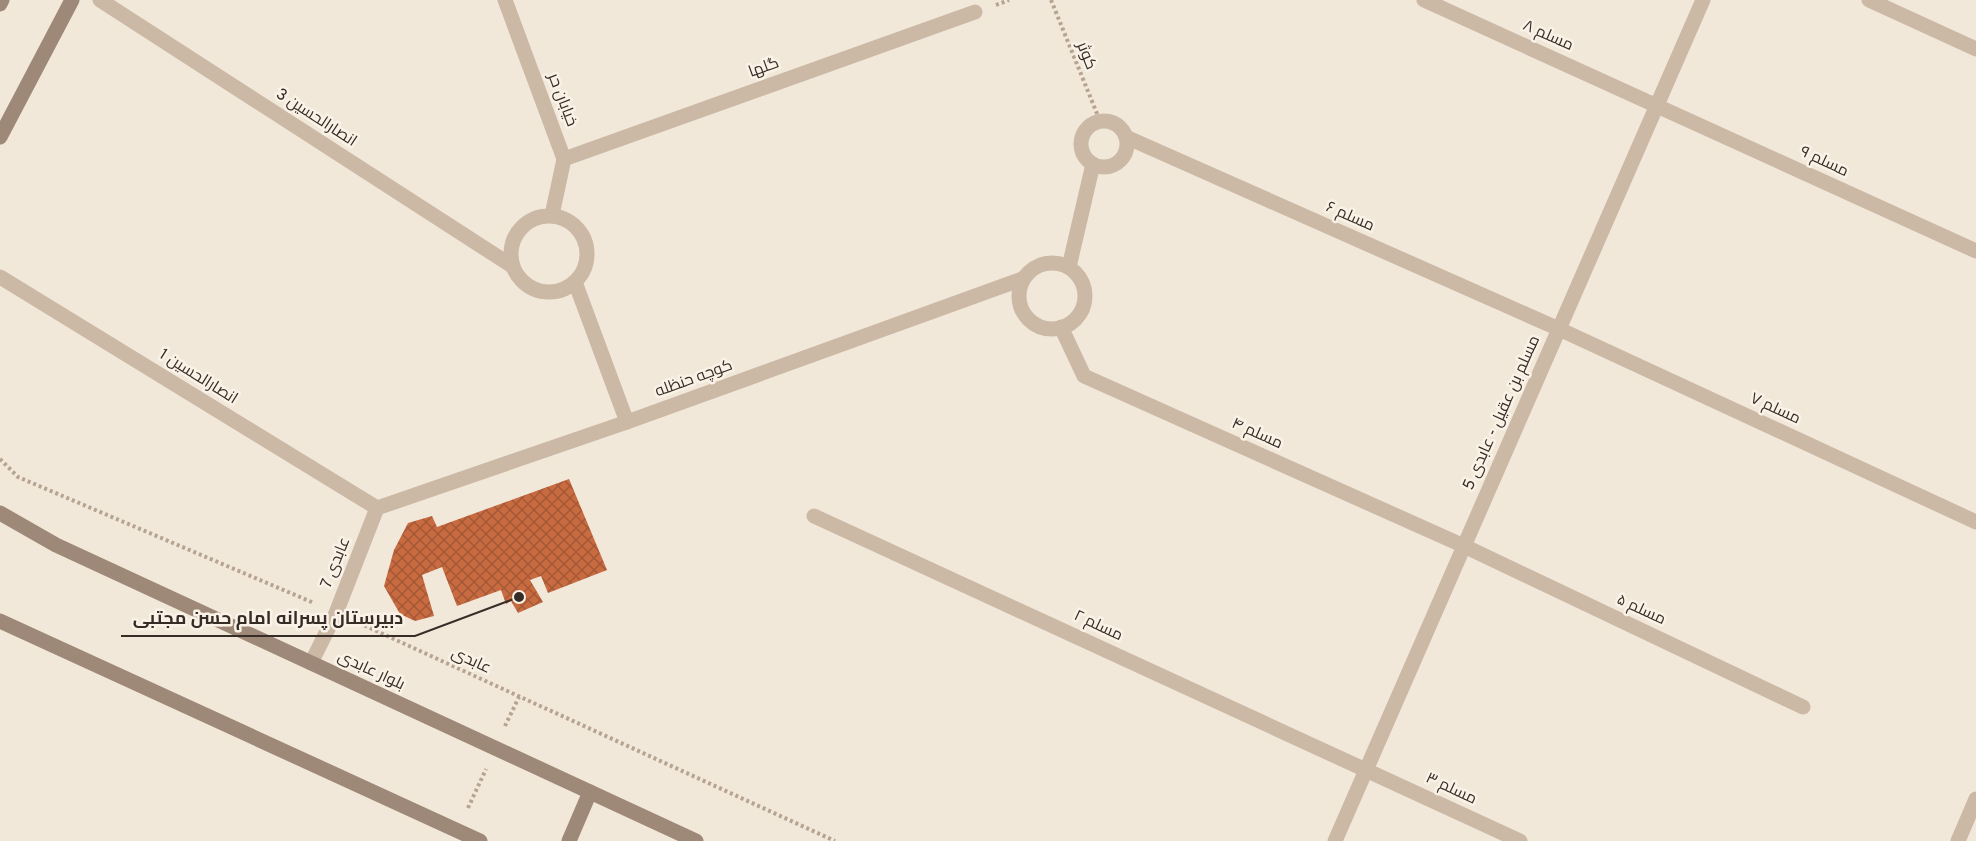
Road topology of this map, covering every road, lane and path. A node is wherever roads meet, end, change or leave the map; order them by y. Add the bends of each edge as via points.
1 (2, 0) edge
2 (72, 0) edge
3 (100, 0) edge
4 (505, 0) edge
5 (1051, 0) edge
6 (1424, 0) edge
7 (1703, 0) edge
8 (1869, 0) edge
9 (0, 4) edge
10 (975, 12) dead end
11 (1976, 49) edge
12 (1657, 106) junction
13 (1100, 121) junction
14 (0, 137) edge
15 (1126, 137) junction
16 (564, 159) junction
17 (1093, 164) junction
18 (552, 215) junction
19 (1976, 252) edge
20 (512, 266) junction
21 (1069, 267) junction
22 (0, 277) edge
23 (1022, 279) junction
24 (575, 282) junction
25 (1061, 327) junction
26 (1559, 329) junction
27 (627, 422) junction
28 (0, 459) edge
29 (377, 508) junction
30 (0, 513) edge
31 (814, 516) dead end
32 (1976, 522) edge
33 (1464, 546) junction
34 (336, 612) junction
35 (0, 621) edge
36 (311, 663) junction
37 (1803, 707) dead end
38 (1366, 769) junction
39 (590, 792) junction
40 (1976, 799) edge
41 (480, 841) edge
42 (568, 841) edge
43 (696, 841) edge
44 (835, 841) edge
45 (1335, 841) edge
46 (1520, 841) edge
47 (1958, 841) edge

1 - 9 main road
2 - 14 main road
3 - 20 street, انصارالحسین 3
4 - 16 street, خیابان حر
5 - 13 path, کوثر
6 - 12 street, مسلم ۸
7 - 12 street, مسلم بن عقیل - عابدی 5
8 - 11 street
10 - 16 street, گلها
12 - 19 street, مسلم ۹
12 - 26 street, مسلم بن عقیل - عابدی 5
13 - 15 street via 1111,122
13 - 17 street via 1089,126 1081,145 1084,156
15 - 17 street via 1123,158 1114,165
15 - 26 street, مسلم ۶
16 - 18 street
17 - 21 street
18 - 20 street via 528,221 518,230 512,241
18 - 24 street via 575,225 583,236 586,260
20 - 24 street via 518,277 539,291 552,292
21 - 23 street via 1052,262 1035,267
21 - 25 street via 1080,277 1085,292 1083,307 1075,320
22 - 29 street, انصارالحسین 1
23 - 25 street via 1018,294 1021,310 1031,322 1046,328
23 - 27 street, کوچه حنظله
24 - 27 street
25 - 33 street, مسلم ۴ via 1084,376
26 - 32 street, مسلم ۷
26 - 33 street, مسلم بن عقیل - عابدی 5
27 - 29 street, کوچه حنظله
28 - 34 path, عابدی via 18,477
29 - 34 street, عابدی 7
30 - 36 main road, بلوار عابدی via 56,545
31 - 38 street, مسلم ۲
33 - 37 street, مسلم ۵
33 - 38 street, مسلم بن عقیل - عابدی 5
34 - 36 street, عابدی 7
34 - 44 path, عابدی
35 - 41 main road
36 - 39 main road, بلوار عابدی
38 - 45 street, مسلم بن عقیل - عابدی 5
38 - 46 street, مسلم ۳
39 - 42 main road
39 - 43 main road, بلوار عابدی
40 - 47 street

